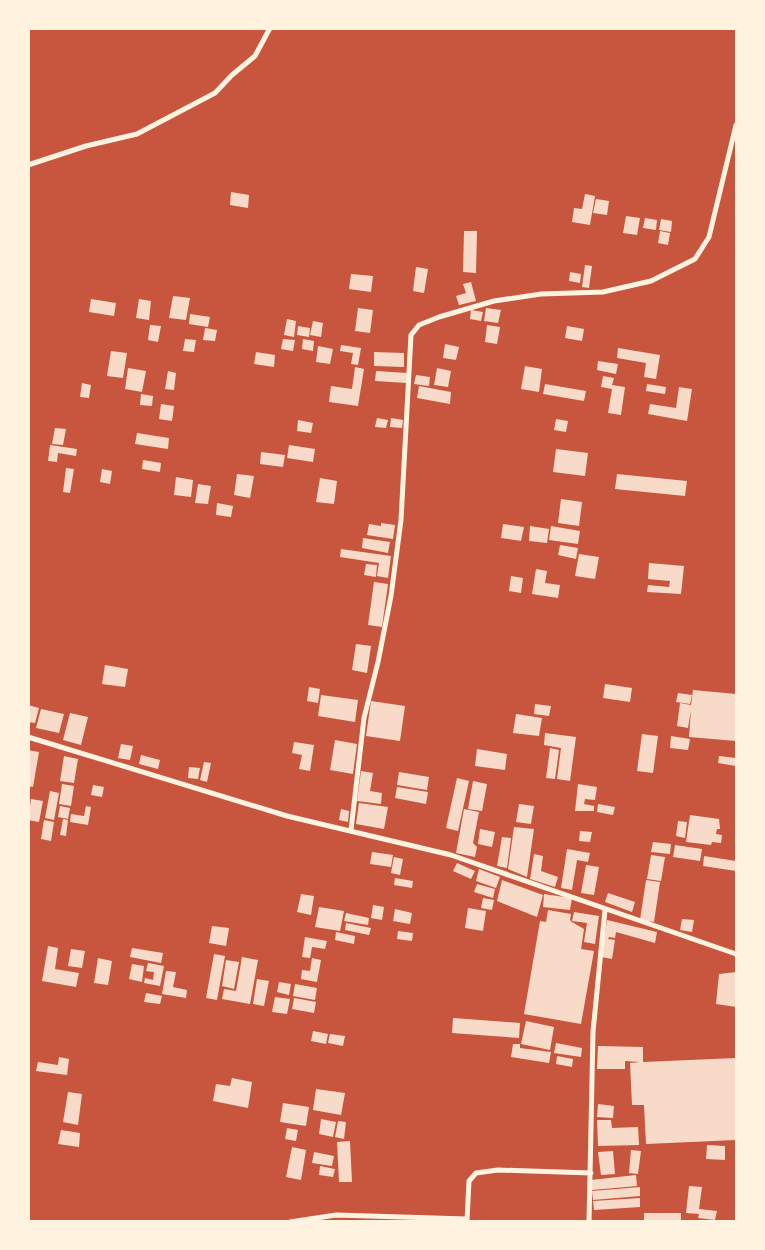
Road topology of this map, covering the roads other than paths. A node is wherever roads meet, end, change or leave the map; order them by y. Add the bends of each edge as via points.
1 (270, 28) edge
2 (736, 125) edge
3 (28, 165) edge
4 (28, 737) edge
5 (351, 830) junction
6 (605, 910) junction
7 (736, 954) edge
8 (591, 1173) junction
9 (467, 1220) edge
10 (290, 1221) edge
11 (589, 1221) edge

1 - 3 street via 255,56 215,93 137,134
2 - 5 street via 709,237 695,259 651,281 603,292 540,294 495,301 440,316 419,325 411,334 401,520 391,596 364,718
4 - 5 street via 287,816
5 - 6 street via 451,855
6 - 7 street
6 - 8 street via 592,1032
8 - 9 street via 476,1173 469,1181
8 - 11 street
9 - 10 street via 336,1215

